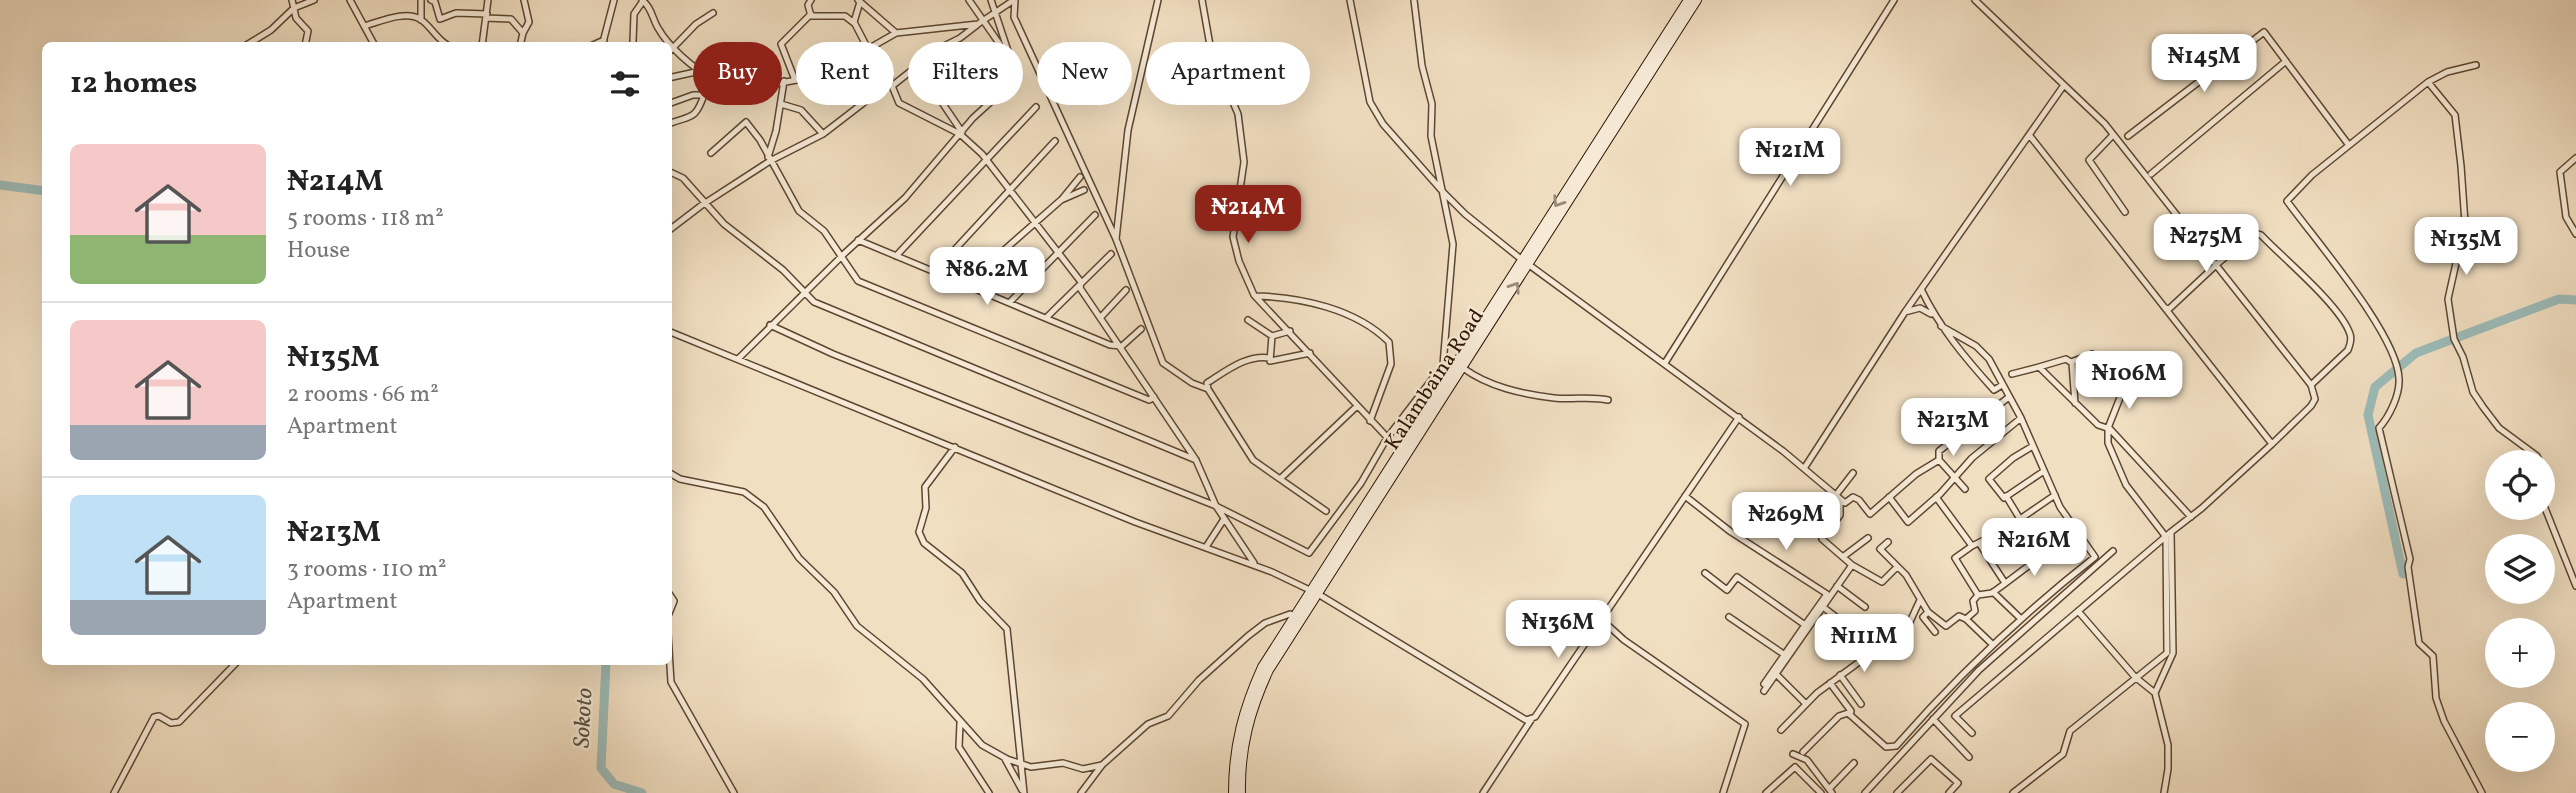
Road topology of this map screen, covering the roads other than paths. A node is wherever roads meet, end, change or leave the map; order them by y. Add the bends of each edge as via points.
1 (292, 0) edge
2 (314, 0) edge
3 (350, 0) edge
4 (421, 0) edge
5 (431, 0) edge
6 (488, 0) edge
7 (524, 0) edge
8 (614, 0) edge
9 (642, 0) edge
10 (811, 0) edge
11 (969, 0) edge
12 (991, 0) edge
13 (1015, 0) edge
14 (1158, 0) edge
15 (1202, 0) edge
16 (1350, 0) edge
17 (1414, 0) edge
18 (1688, 0) edge
19 (1697, 0) edge
20 (1894, 0) edge
21 (1975, 0) edge
22 (860, 1) edge
23 (1982, 3) edge
24 (294, 8) junction
25 (994, 12) junction
26 (713, 13) dead end
27 (810, 14) junction
28 (486, 16) junction
29 (421, 20) junction
30 (981, 22) junction
31 (854, 23) junction
32 (364, 26) junction
33 (523, 33) junction
34 (896, 33) junction
35 (252, 42) edge
36 (306, 42) edge
37 (372, 42) edge
38 (441, 42) edge
39 (483, 42) edge
40 (521, 42) edge
41 (603, 42) edge
42 (633, 42) dead end
43 (670, 42) edge
44 (864, 42) edge
45 (880, 42) edge
46 (952, 42) edge
47 (997, 42) edge
48 (1004, 42) edge
49 (674, 47) joint
50 (2286, 61) junction
51 (693, 65) edge
52 (2476, 65) dead end
53 (693, 73) edge
54 (672, 78) edge
55 (795, 80) joint
56 (784, 81) joint
57 (2428, 82) junction
58 (2064, 85) junction
59 (894, 90) edge
60 (693, 95) edge
61 (782, 96) edge
62 (672, 103) edge
63 (782, 104) edge
64 (700, 105) edge
65 (781, 105) edge
66 (862, 105) edge
67 (943, 105) edge
68 (988, 105) edge
69 (1036, 107) dead end
70 (672, 123) edge
71 (961, 133) junction
72 (823, 134) junction
73 (2113, 135) junction
74 (2030, 136) junction
75 (2128, 136) dead end
76 (1055, 141) dead end
77 (2348, 144) junction
78 (711, 153) dead end
79 (2576, 158) edge
80 (769, 159) junction
81 (986, 159) junction
82 (672, 174) edge
83 (2151, 174) dead end
84 (1080, 177) dead end
85 (1009, 190) junction
86 (1084, 190) dead end
87 (1444, 193) junction
88 (1062, 200) junction
89 (706, 202) junction
90 (2125, 212) dead end
91 (1095, 215) dead end
92 (1035, 222) junction
93 (672, 227) edge
94 (2576, 234) edge
95 (1116, 239) junction
96 (858, 240) junction
97 (1058, 253) junction
98 (1111, 254) dead end
99 (842, 255) junction
100 (896, 256) junction
101 (1525, 262) junction
102 (2216, 265) junction
103 (935, 271) junction
104 (1080, 282) junction
105 (1921, 289) junction
106 (1126, 290) dead end
107 (984, 292) junction
108 (804, 295) junction
109 (1255, 296) junction
110 (1010, 302) junction
111 (2165, 308) junction
112 (1905, 312) junction
113 (1934, 316) junction
114 (1047, 317) junction
115 (1101, 317) junction
116 (1248, 320) dead end
117 (770, 325) junction
118 (1941, 326) junction
119 (1142, 329) dead end
120 (1290, 331) junction
121 (672, 333) edge
122 (1272, 336) junction
123 (1122, 346) junction
124 (1310, 353) junction
125 (738, 359) junction
126 (1270, 359) junction
127 (2070, 362) junction
128 (1665, 363) junction
129 (1443, 365) junction
130 (2039, 367) junction
131 (1463, 368) junction
132 (1448, 374) junction
133 (2012, 374) dead end
134 (2311, 384) junction
135 (2002, 385) junction
136 (1208, 389) junction
137 (1154, 397) junction
138 (2009, 397) junction
139 (1608, 400) dead end
140 (2076, 403) junction
141 (1356, 407) junction
142 (1739, 417) junction
143 (2021, 418) junction
144 (1370, 421) junction
145 (2108, 428) junction
146 (1387, 438) junction
147 (2273, 444) junction
148 (2033, 446) junction
149 (956, 447) junction
150 (2530, 450) edge
151 (1400, 451) junction
152 (1196, 460) junction
153 (1939, 460) junction
154 (1805, 467) junction
155 (2044, 471) junction
156 (1853, 473) dead end
157 (672, 474) edge
158 (1953, 476) junction
159 (1280, 479) junction
160 (1965, 489) dead end
161 (2054, 495) junction
162 (1685, 496) junction
163 (2006, 496) junction
164 (1838, 497) junction
165 (1889, 497) junction
166 (1936, 497) junction
167 (1216, 506) junction
168 (1326, 511) dead end
169 (2191, 517) junction
170 (1224, 519) junction
171 (2020, 519) junction
172 (2550, 520) edge
173 (2076, 530) junction
174 (2168, 534) junction
175 (1868, 538) dead end
176 (1888, 542) dead end
177 (1979, 543) junction
178 (1206, 547) junction
179 (1972, 547) junction
180 (2113, 551) dead end
181 (1844, 556) junction
182 (1255, 565) junction
183 (1852, 565) junction
184 (1897, 567) junction
185 (1706, 573) dead end
186 (2005, 583) junction
187 (1837, 586) junction
188 (2576, 586) edge
189 (1993, 592) junction
190 (1314, 593) junction
191 (1978, 595) junction
192 (1920, 600) junction
193 (1823, 607) junction
194 (1866, 607) dead end
195 (2078, 611) junction
196 (1928, 612) junction
197 (1729, 617) dead end
198 (2020, 617) junction
199 (1601, 618) junction
200 (1298, 619) junction
201 (1966, 619) junction
202 (1805, 625) junction
203 (1935, 632) dead end
204 (1991, 643) junction
205 (1877, 649) junction
206 (1785, 654) junction
207 (234, 665) edge
208 (670, 665) edge
209 (1776, 674) junction
210 (1840, 676) junction
211 (2135, 677) junction
212 (1830, 683) junction
213 (2155, 693) junction
214 (1806, 704) junction
215 (1861, 704) dead end
216 (1850, 715) junction
217 (1933, 719) junction
218 (1531, 720) junction
219 (960, 723) junction
220 (1781, 730) dead end
221 (1972, 733) dead end
222 (1803, 752) dead end
223 (1793, 754) dead end
224 (1969, 757) dead end
225 (1005, 758) junction
226 (1019, 763) junction
227 (1854, 763) dead end
228 (1102, 765) junction
229 (1830, 791) edge
230 (114, 793) edge
231 (734, 793) edge
232 (989, 793) edge
233 (1023, 793) edge
234 (1081, 793) edge
235 (1233, 793) edge
236 (1241, 793) edge
237 (1483, 793) edge
238 (1723, 793) edge
239 (1766, 793) edge
240 (1821, 793) edge
241 (1865, 793) edge
242 (1897, 793) edge
243 (1949, 793) edge
244 (2013, 793) edge
245 (2164, 793) edge
246 (2482, 793) edge

1 - 24 street
2 - 24 street
3 - 32 street
4 - 29 street
5 - 28 street via 440,19 456,13
6 - 28 street
7 - 33 street via 529,22
8 - 41 street
9 - 42 street via 634,14
9 - 43 street
10 - 27 street
11 - 30 street
12 - 25 street
13 - 25 street
13 - 95 street via 1014,17
14 - 95 street via 1128,130
15 - 109 street via 1210,51 1238,114 1244,162 1233,237
16 - 87 street via 1370,102 1383,124
17 - 87 street via 1432,104 1430,131
18 -> 101 main road
19 - 101 main road, Kalambaina Road
20 - 128 street
21 - 23 street
22 - 31 street
22 - 34 street
23 - 58 street
24 - 35 street
24 - 36 street via 308,31
25 - 30 street
25 - 48 street
26 - 49 street
27 - 31 street via 845,16
27 - 55 street via 781,44
28 - 33 street via 511,19
28 - 39 street
29 - 32 street via 402,16
29 - 38 street
30 - 34 street
30 - 46 street
30 - 47 street
31 - 44 street
32 - 37 street
33 - 40 street
34 - 45 street
49 - 51 street
50 - 75 street via 2264,32
50 - 77 street
50 - 83 street
52 - 57 street
53 - 54 street
55 - 56 street
56 - 61 street
57 - 77 street
57 - 150 street via 2455,115 2461,166 2465,223 2448,299 2454,339 2483,407 2499,428
58 - 73 street
58 - 74 street
59 - 71 street via 899,103
60 - 62 street
63 - 72 street via 801,110
64 - 70 street via 690,118
65 - 80 street
66 - 72 street
67 - 71 street
68 - 71 street
69 - 81 street
71 - 81 street
71 - 96 street via 905,198
72 - 80 street
73 - 90 street via 2089,160
73 - 102 street
74 - 105 street
74 - 111 street
76 - 85 street
77 - 246 street via 2287,201 2375,317 2396,366 2399,380 2388,418 2379,428 2410,559 2418,643 2433,656 2436,698 2444,721
78 - 80 street via 746,122
79 - 94 street via 2560,172 2566,217
80 - 89 street
80 - 99 street via 799,211 824,231
81 - 85 street
81 - 100 street
82 - 89 street via 683,178
84 - 88 street
85 - 92 street
85 - 103 street
86 - 88 street
87 - 101 street
87 - 129 street via 1453,254
88 - 92 street
89 - 93 street
89 - 108 street via 724,224 783,270
91 - 97 street
92 - 97 street
92 - 107 street via 978,273
95 - 136 street via 1163,363
96 - 99 street
96 - 100 street
97 - 104 street
97 - 110 street
98 - 104 street
99 - 108 street
99 - 137 street via 858,281 882,293 1149,400
100 - 103 street
101 - 128 street
131 -> 101 main road, Kalambaina Road
101 - 132 main road
102 - 111 street
102 - 134 street
102 - 134 street via 2253,233 2261,236 2341,320 2350,334 2348,350
103 - 107 street
104 - 114 street
104 - 115 street
105 - 112 street
105 - 113 street
106 - 115 street
107 - 110 street
108 - 117 street
108 - 152 street via 878,330
109 - 120 street
109 - 144 street via 1323,306 1376,328 1390,342 1391,364
110 - 114 street
111 - 147 street
112 - 113 street via 1920,308
112 - 154 street
113 - 118 street
114 - 123 street
115 - 123 street
116 - 122 street
117 - 125 street
117 - 167 street
118 - 135 street via 1976,346 1989,359
118 - 135 street via 1994,390
119 - 123 street
120 - 122 street
120 - 124 street
121 - 125 street
122 - 126 street
123 - 137 street
124 - 126 street
124 - 141 street
125 - 149 street
126 - 136 street via 1259,357 1235,365 1207,383
127 - 130 street via 2066,359
127 - 140 street
127 - 145 street via 2092,354 2125,385
128 - 142 street
129 - 132 street
129 - 146 street
130 - 133 street
130 - 140 street
131 - 139 street via 1482,382 1525,393
131 - 190 main road, Kalambaina Road
132 - 151 main road
134 - 147 street via 2315,399 2311,406
135 - 138 street
136 - 159 street via 1252,460
137 - 152 street
138 - 143 street
138 - 153 street via 1939,451
140 - 145 street via 2098,425
141 - 144 street
141 - 159 street
142 - 154 street
142 - 162 street
143 - 148 street
143 - 158 street
144 - 146 street
145 - 169 street
145 - 174 street via 2108,443 2126,485
146 - 151 street
146 - 167 street via 1309,553
147 - 169 street
148 - 155 street
148 - 163 street via 1989,479
149 - 178 street
149 - 226 street via 925,487 926,508 919,532 924,543 962,573 980,601 1007,629
151 - 190 main road
152 - 167 street
153 - 158 street
153 - 165 street
154 - 164 street
155 - 161 street
155 - 163 street
156 - 164 street
157 - 219 street via 744,492 764,507 799,558 834,592 857,626 923,679
158 - 160 street
158 - 166 street
159 - 168 street
161 - 171 street
161 - 173 street
162 - 199 street
162 - 202 street via 1731,532 1827,594
163 - 171 street
164 - 165 street via 1845,503 1857,498 1870,514
164 - 181 street via 1840,515 1822,539
165 - 166 street via 1908,522
166 - 179 street
167 - 170 street
169 - 174 street
170 - 178 street
170 - 182 street
171 - 177 street
172 - 188 street
173 - 186 street
173 - 198 street via 2095,557
174 - 195 street
174 - 211 street via 2166,653
174 - 213 street via 2173,653
175 - 181 street
176 - 184 street via 1880,549
177 - 179 street
177 - 186 street
178 - 182 street
179 - 191 street via 1955,558
180 - 217 street via 1979,670
181 - 183 street
182 - 190 street
183 - 184 street via 1882,582
183 - 187 street
184 - 192 street
185 - 202 street via 1727,590 1737,577
186 - 189 street
187 - 193 street
187 - 194 street
189 - 191 street
189 - 198 street
190 - 200 main road, Kalambaina Road
190 - 218 street
191 - 201 street via 1973,601 1975,611
192 - 196 street
192 - 205 street via 1908,626
193 - 205 street
193 - 209 street
195 - 211 street
195 - 221 street via 1955,716
196 - 201 street via 1946,626 1959,616
196 - 203 street via 1923,617
197 - 206 street
198 - 204 street
199 - 218 street
199 - 238 street via 1624,640 1745,724
200 - 228 street via 1290,614 1265,623 1199,680 1168,716 1148,724
200 - 235 main road via 1262,667 1241,719
200 - 236 main road, Kalambaina Road via 1269,670 1248,721
201 - 204 street
202 - 206 street
204 - 216 street via 1896,746 1886,747
205 - 210 street
206 - 209 street via 1764,688
207 - 230 street via 179,722 154,718
208 - 231 street via 671,682
209 - 214 street
210 - 212 street
210 - 215 street
211 - 213 street
211 - 244 street via 2070,731 2063,754
212 - 214 street
212 - 216 street
213 - 245 street via 2168,745
214 - 220 street
216 - 222 street via 1839,716
217 - 224 street
217 - 241 street
218 - 237 street
219 - 225 street via 982,745
219 - 232 street via 959,747
223 - 229 street via 1807,760
225 - 226 street
225 - 233 street
226 - 228 street via 1031,767 1063,763 1083,769
226 - 233 street
227 - 229 street
228 - 234 street
239 - 240 street via 1795,766
242 - 243 street via 1931,759 1958,783

